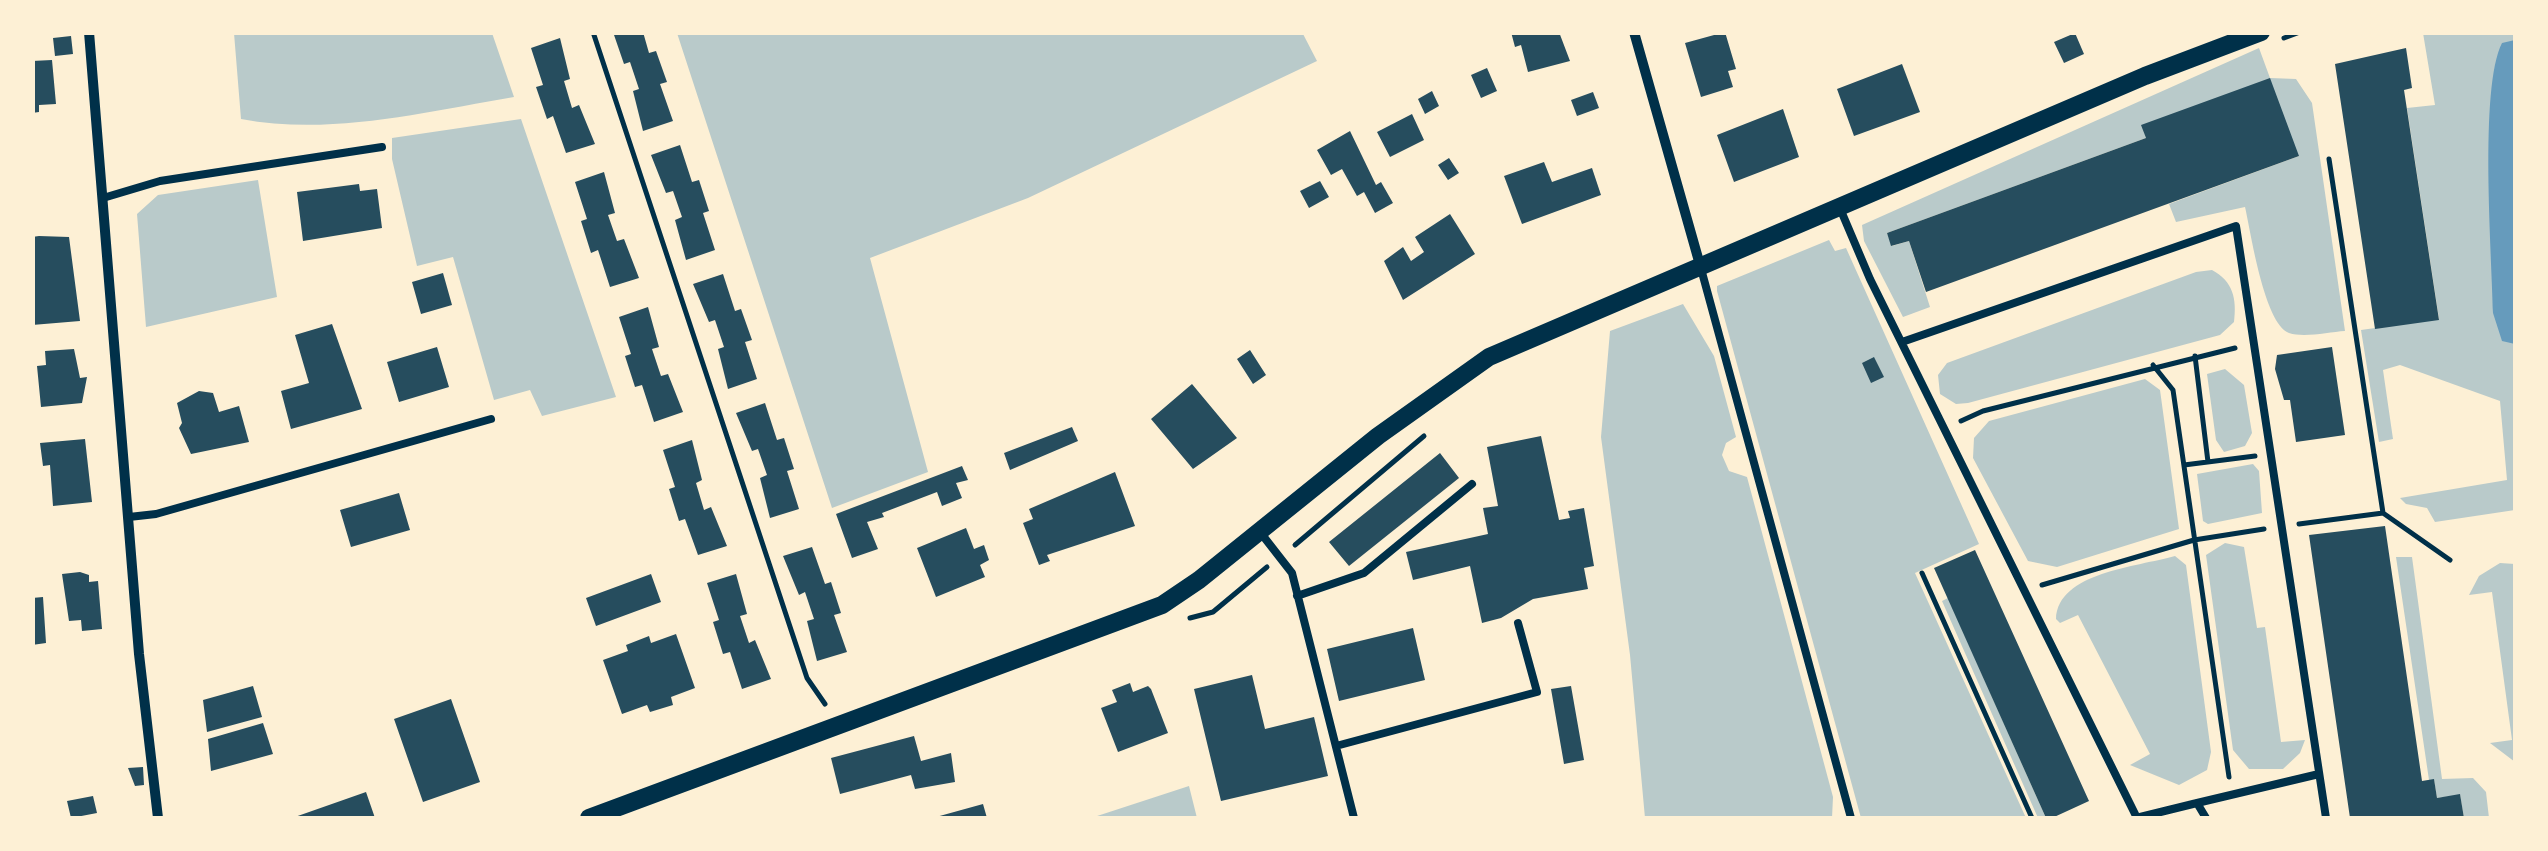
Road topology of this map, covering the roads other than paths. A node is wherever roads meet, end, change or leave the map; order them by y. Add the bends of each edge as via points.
1 (89, 32) edge
2 (1634, 32) edge
3 (2261, 32) edge
4 (382, 148) dead end
5 (103, 198) junction
6 (1839, 206) junction
7 (1700, 266) junction
8 (1902, 342) junction
9 (491, 419) dead end
10 (1472, 484) dead end
11 (129, 517) junction
12 (1260, 532) junction
13 (1296, 596) junction
14 (1518, 623) dead end
15 (1336, 746) junction
16 (2319, 774) junction
17 (2198, 803) junction
18 (158, 818) edge
19 (589, 818) edge
20 (1354, 818) edge
21 (1851, 818) edge
22 (2137, 818) edge
23 (2206, 818) edge
24 (2326, 818) edge

1 - 5 street
2 - 7 street
3 - 6 street
4 - 5 lane via 160,181
5 - 11 street
6 - 7 street
6 - 8 lane
7 - 12 street via 1489,357
7 - 21 lane
8 - 16 lane via 2236,226
8 - 22 lane
9 - 11 lane
10 - 13 lane via 1364,574
11 - 18 street
12 - 13 lane via 1292,573
12 - 19 street via 1158,607
13 - 15 lane
14 - 15 lane via 1537,692
15 - 20 lane
16 - 17 lane
16 - 24 lane
17 - 22 lane
17 - 23 lane

